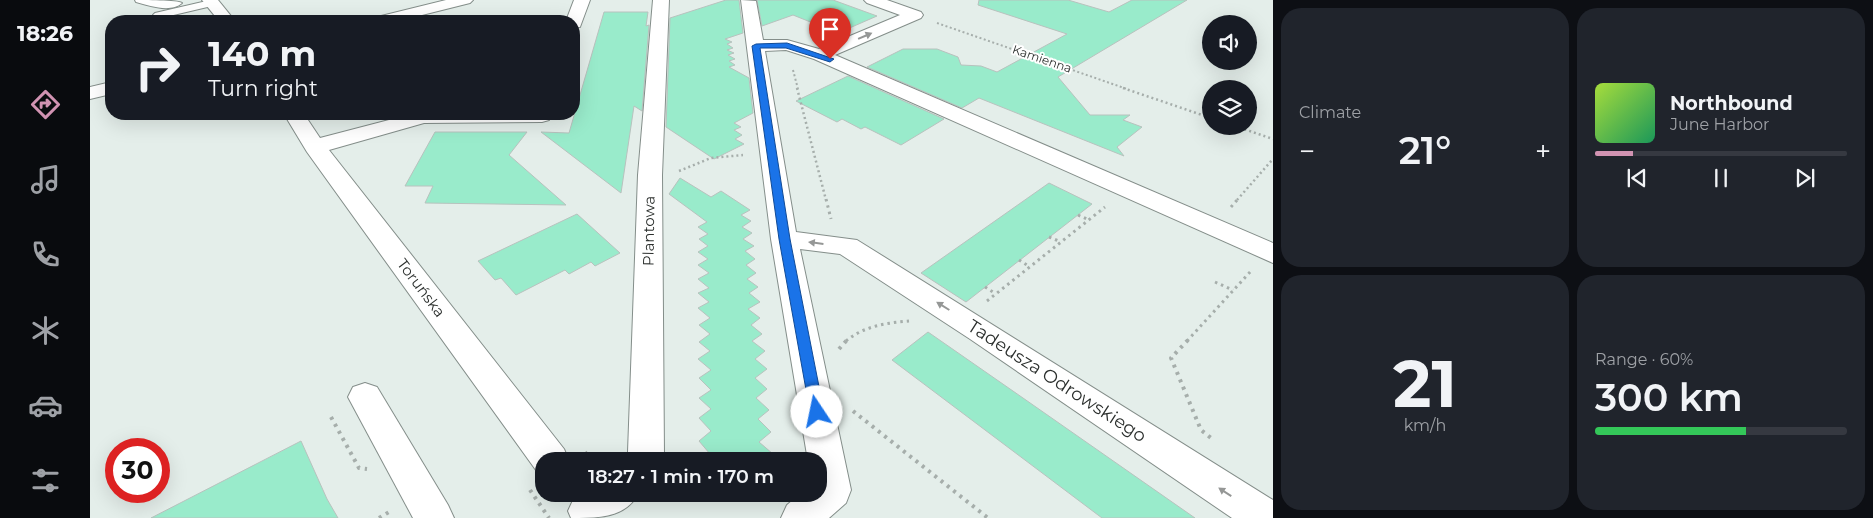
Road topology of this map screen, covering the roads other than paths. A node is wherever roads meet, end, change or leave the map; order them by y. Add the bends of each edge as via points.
1 (140, 0) edge
2 (190, 0) edge
3 (465, 0) edge
4 (582, 0) edge
5 (661, 0) edge
6 (872, 0) edge
7 (211, 2) edge
8 (748, 2) dead end
9 (159, 15) edge
10 (222, 15) edge
11 (404, 15) edge
12 (577, 15) edge
13 (756, 46) junction
14 (820, 55) junction
15 (105, 89) edge
16 (90, 93) edge
17 (298, 120) edge
18 (412, 120) edge
19 (315, 147) junction
20 (784, 239) junction
21 (1273, 254) edge
22 (365, 397) dead end
23 (544, 452) edge
24 (646, 452) edge
25 (434, 518) edge
26 (801, 518) edge
27 (1266, 518) edge

1 - 2 lane via 156,6
3 - 11 street
4 - 12 street
5 - 24 street, Plantowa via 650,175
14 -> 6 street via 916,15
7 - 9 lane
7 - 10 street
8 - 13 street
13 - 14 street via 787,45
13 - 20 street
14 - 21 street
15 - 16 street
17 - 19 street, Toruńska
18 - 19 street
19 - 23 street, Toruńska
20 - 26 street via 832,490
27 -> 20 street, Tadeusza Odrowskiego via 835,238
22 - 25 street

